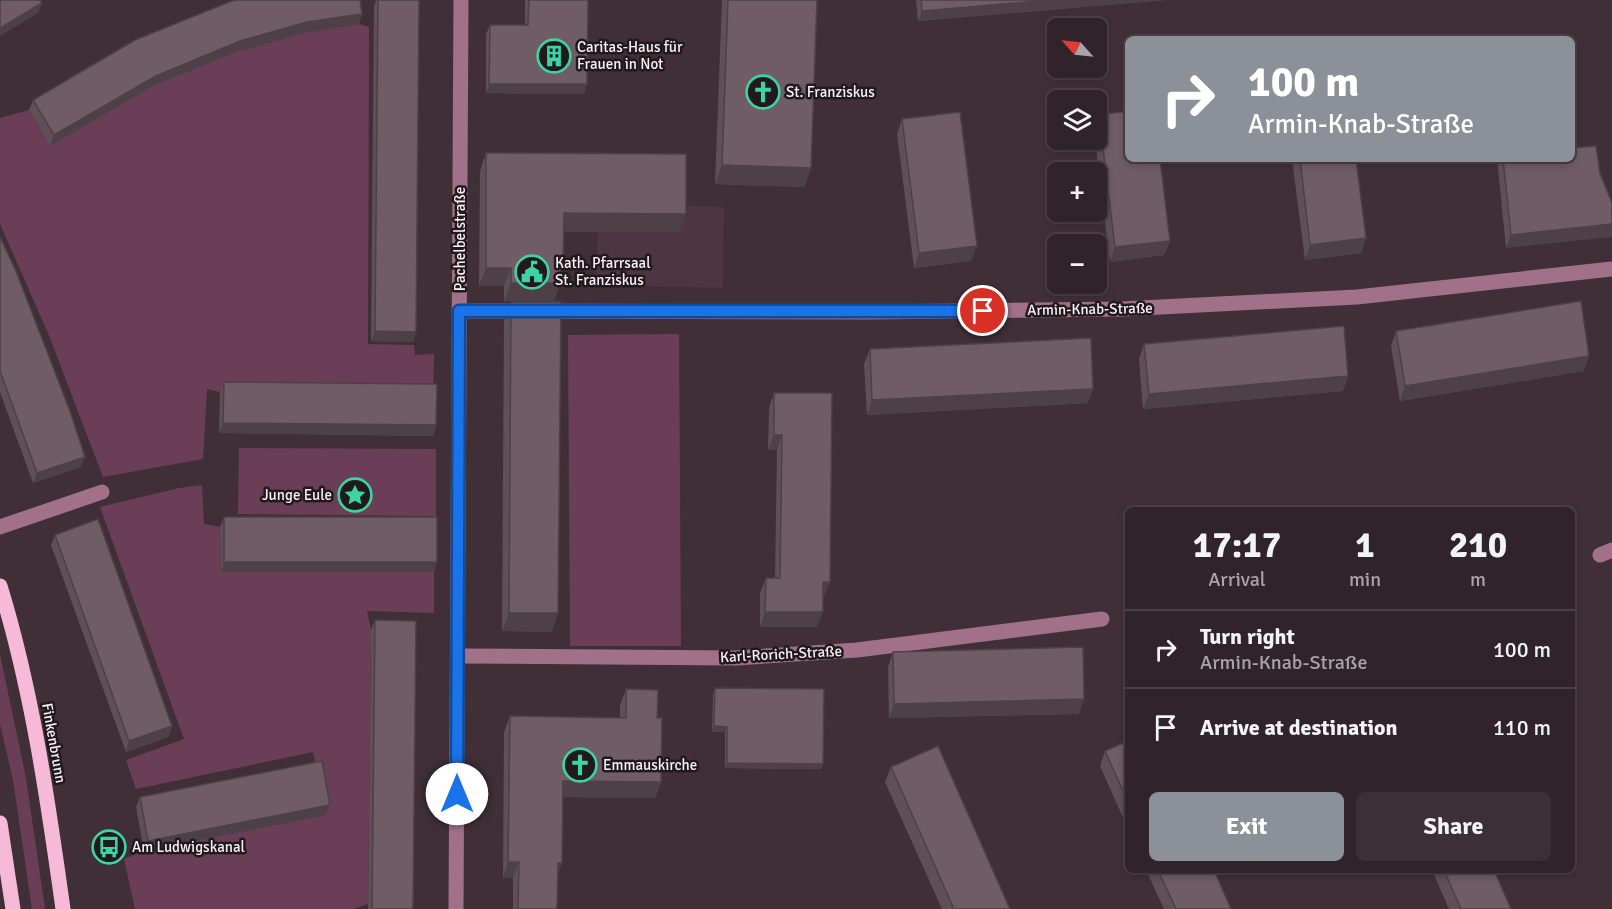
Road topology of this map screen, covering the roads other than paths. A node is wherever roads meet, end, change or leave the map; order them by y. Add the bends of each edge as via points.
1 (461, 0) edge
2 (1612, 269) edge
3 (459, 311) junction
4 (102, 492) dead end
5 (0, 527) edge
6 (0, 586) edge
7 (1102, 619) dead end
8 (458, 656) junction
9 (0, 823) edge
10 (14, 909) edge
11 (63, 909) edge
12 (456, 909) edge

1 - 3 street, Pachelbelstraße
2 - 3 street, Armin-Knab-Straße via 1357,297 1122,309
3 - 8 street, Pachelbelstraße
4 - 5 street
6 - 11 main road, Finkenbrunn via 30,710
7 - 8 street, Karl-Rorich-Straße via 857,650 771,656
8 - 12 street, Pachelbelstraße
9 - 10 main road

